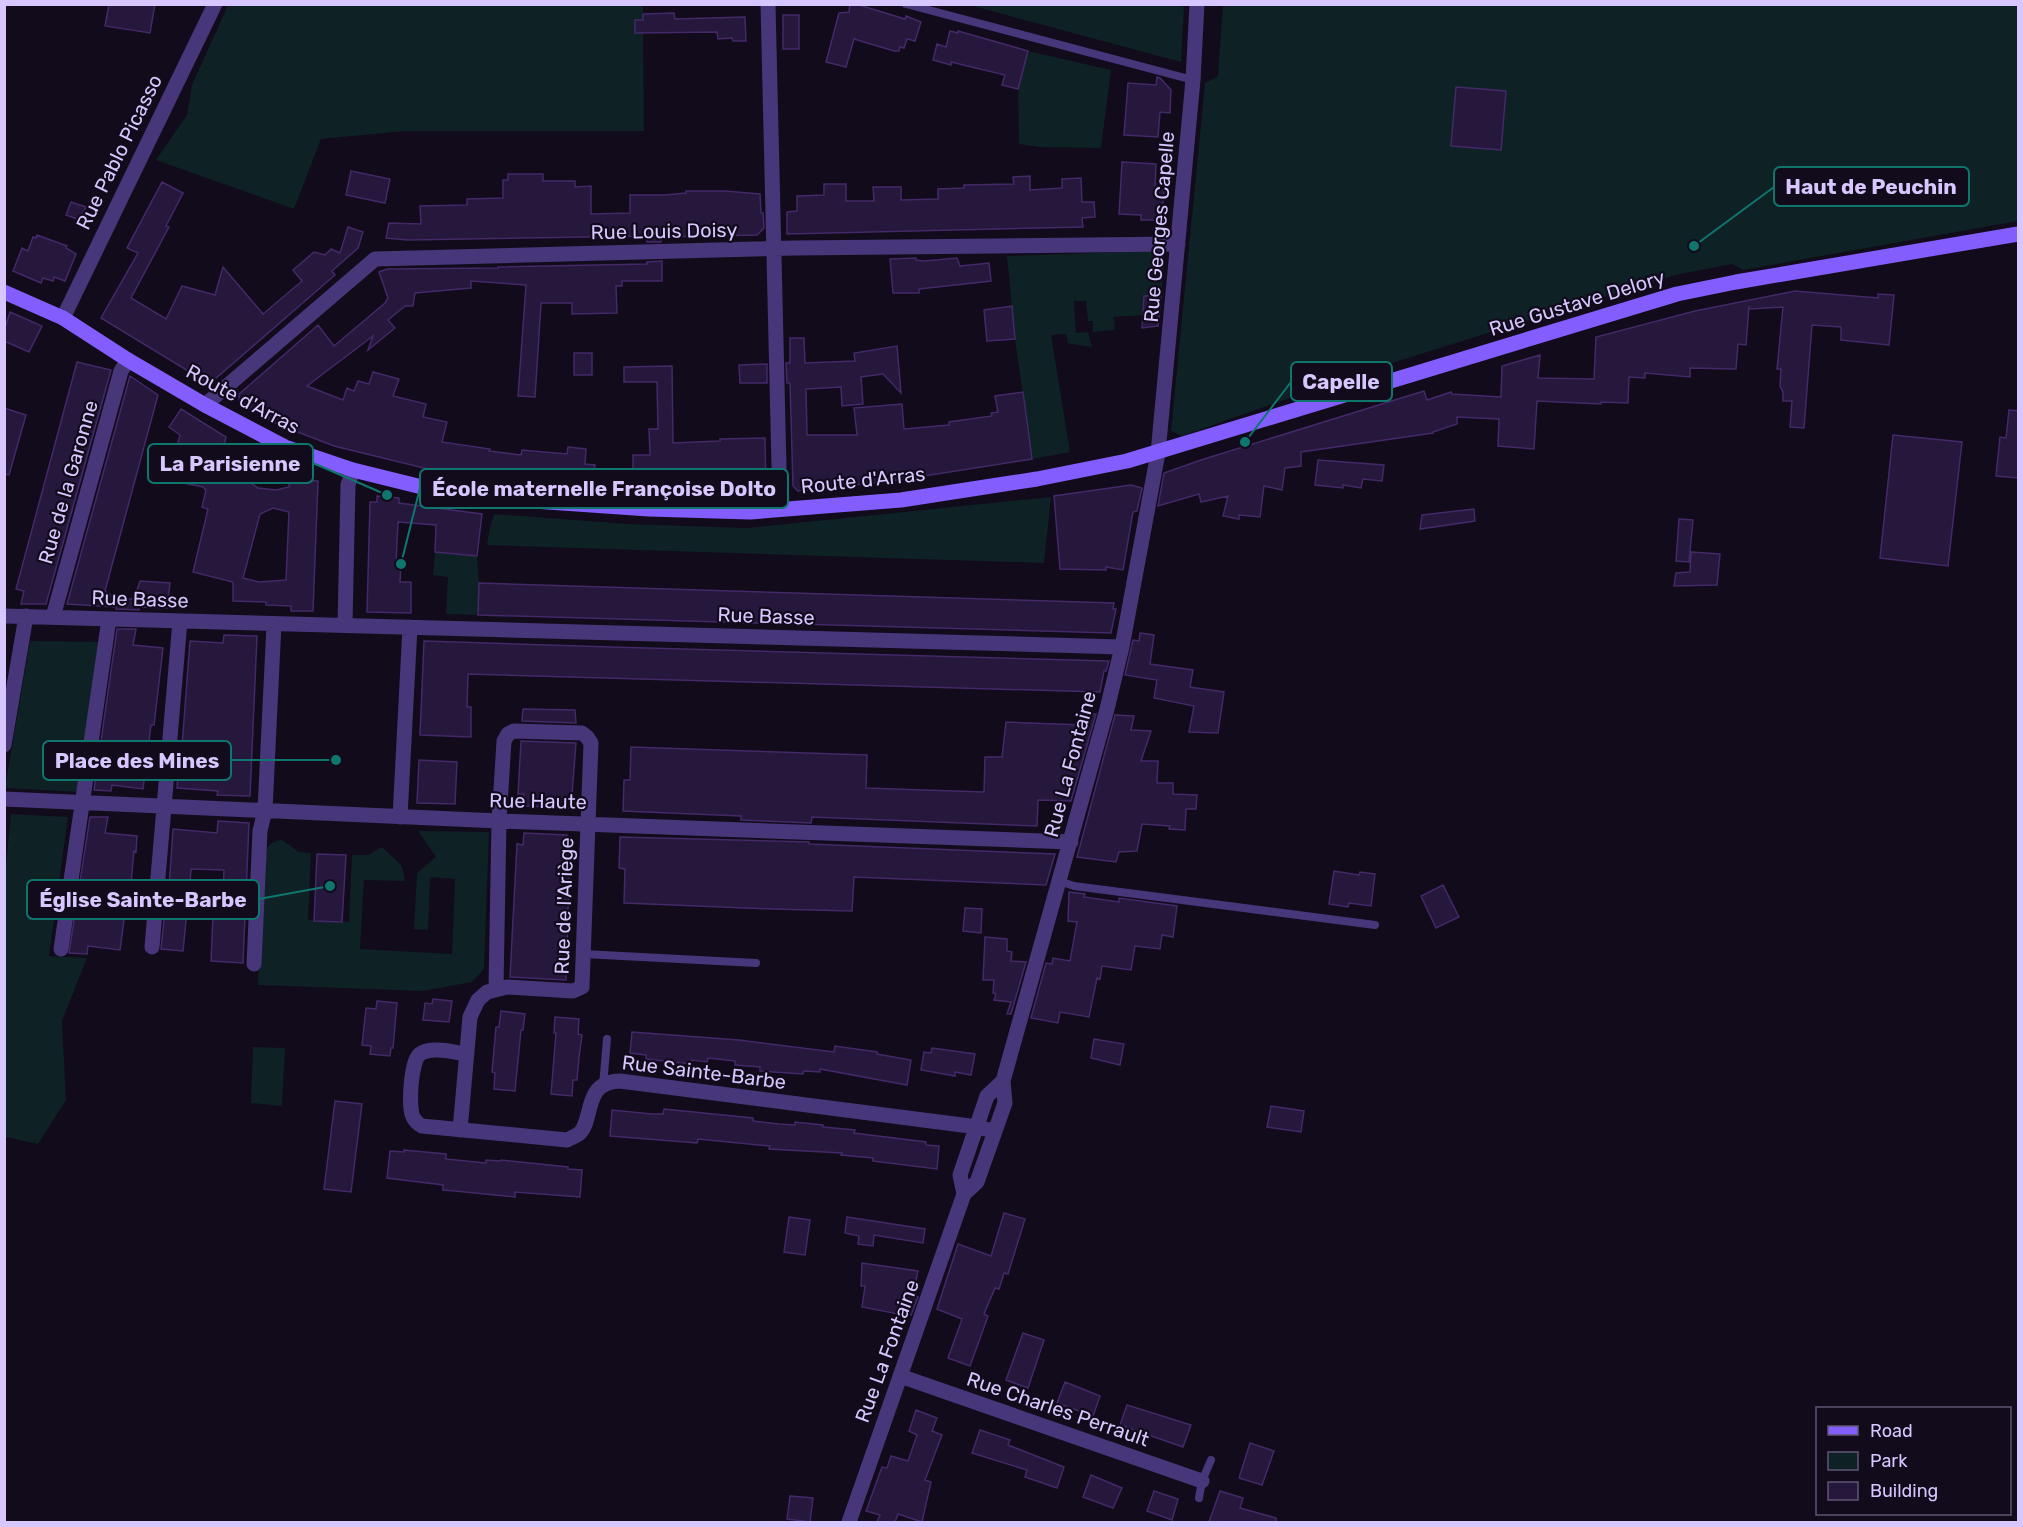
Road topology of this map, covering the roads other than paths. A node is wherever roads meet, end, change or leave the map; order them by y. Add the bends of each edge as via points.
1 (214, 4) edge
2 (768, 4) edge
3 (906, 4) edge
4 (1197, 4) edge
5 (1193, 80) junction
6 (2019, 234) edge
7 (1178, 244) junction
8 (775, 249) junction
9 (4, 292) edge
10 (63, 318) junction
11 (128, 360) junction
12 (205, 405) junction
13 (1158, 453) junction
14 (353, 470) junction
15 (780, 509) junction
16 (4, 616) edge
17 (27, 616) junction
18 (53, 617) junction
19 (109, 619) junction
20 (180, 621) junction
21 (274, 624) junction
22 (345, 624) junction
23 (410, 627) junction
24 (1122, 647) junction
25 (4, 745) edge
26 (4, 799) edge
27 (83, 803) junction
28 (164, 807) junction
29 (265, 810) junction
30 (400, 817) junction
31 (499, 821) junction
32 (587, 823) junction
33 (1071, 842) junction
34 (1059, 881) junction
35 (1375, 925) dead end
36 (152, 947) dead end
37 (61, 949) dead end
38 (584, 954) junction
39 (756, 963) dead end
40 (254, 964) dead end
41 (496, 988) junction
42 (607, 1039) dead end
43 (466, 1054) junction
44 (1003, 1081) junction
45 (603, 1086) junction
46 (976, 1127) junction
47 (459, 1130) junction
48 (995, 1131) junction
49 (964, 1194) junction
50 (900, 1376) junction
51 (1211, 1460) dead end
52 (1202, 1481) junction
53 (1199, 1498) dead end
54 (849, 1522) edge

1 - 10 street, Rue Pablo Picasso
2 - 8 street
3 - 5 lane
4 - 5 street, Rue Georges Capelle
5 - 7 street, Rue Georges Capelle
6 - 13 main road, Rue Gustave Delory via 1677,294
7 - 8 street, Rue Louis Doisy
7 - 13 street, Rue Georges Capelle
8 - 12 street, Rue Louis Doisy via 375,259
8 - 15 street
9 - 10 main road, Route d'Arras
10 - 11 main road, Route d'Arras
11 - 12 main road, Route d'Arras
11 - 18 street, Rue de la Garonne via 121,371
12 - 14 main road, Route d'Arras via 285,447
13 - 15 main road, Route d'Arras via 1037,479 901,500
13 - 24 street, Rue La Fontaine
14 - 15 main road, Route d'Arras via 430,489 504,499 660,509
14 - 22 street via 348,486
16 - 17 street, Rue Basse
17 - 18 street, Rue Basse
17 - 25 street
18 - 19 street, Rue Basse
19 - 20 street, Rue Basse
19 - 27 street
20 - 21 street, Rue Basse
20 - 28 street
21 - 22 street, Rue Basse
21 - 29 street
22 - 23 street, Rue Basse
23 - 24 street, Rue Basse
23 - 30 street
24 - 33 street, Rue La Fontaine
26 - 27 street, Rue Haute
27 - 28 street, Rue Haute
27 - 37 street
28 - 29 street, Rue Haute
28 - 36 street
29 - 30 street, Rue Haute
29 - 40 street via 260,831
30 - 31 street, Rue Haute
31 - 32 street, Rue Haute
31 - 32 street, Rue de l'Ariège via 504,741 514,731 582,733 587,737 591,743
31 - 41 street
32 - 33 street, Rue Haute
32 - 38 street, Rue de l'Ariège
33 - 34 street, Rue La Fontaine
34 - 35 lane
34 - 44 street, Rue La Fontaine
38 - 39 lane
38 - 41 street, Rue de l'Ariège via 583,983 576,991
41 - 43 street via 478,1000 470,1017
42 - 45 lane
43 - 47 street
43 - 47 street, Rue Sainte-Barbe via 429,1050 421,1053 414,1064 410,1107 417,1123 423,1126
44 - 46 street, Rue La Fontaine via 987,1096
44 - 48 street, Rue La Fontaine via 1005,1102
45 - 46 street, Rue Sainte-Barbe via 620,1081
45 - 47 street, Rue Sainte-Barbe via 590,1103 583,1128 567,1140
46 - 48 street, Rue Sainte-Barbe
46 - 49 street, Rue La Fontaine via 960,1175
48 - 49 street, Rue La Fontaine via 977,1182
49 - 50 street, Rue La Fontaine
50 - 52 street, Rue Charles Perrault
50 - 54 street, Rue La Fontaine
51 - 52 lane
52 - 53 lane

